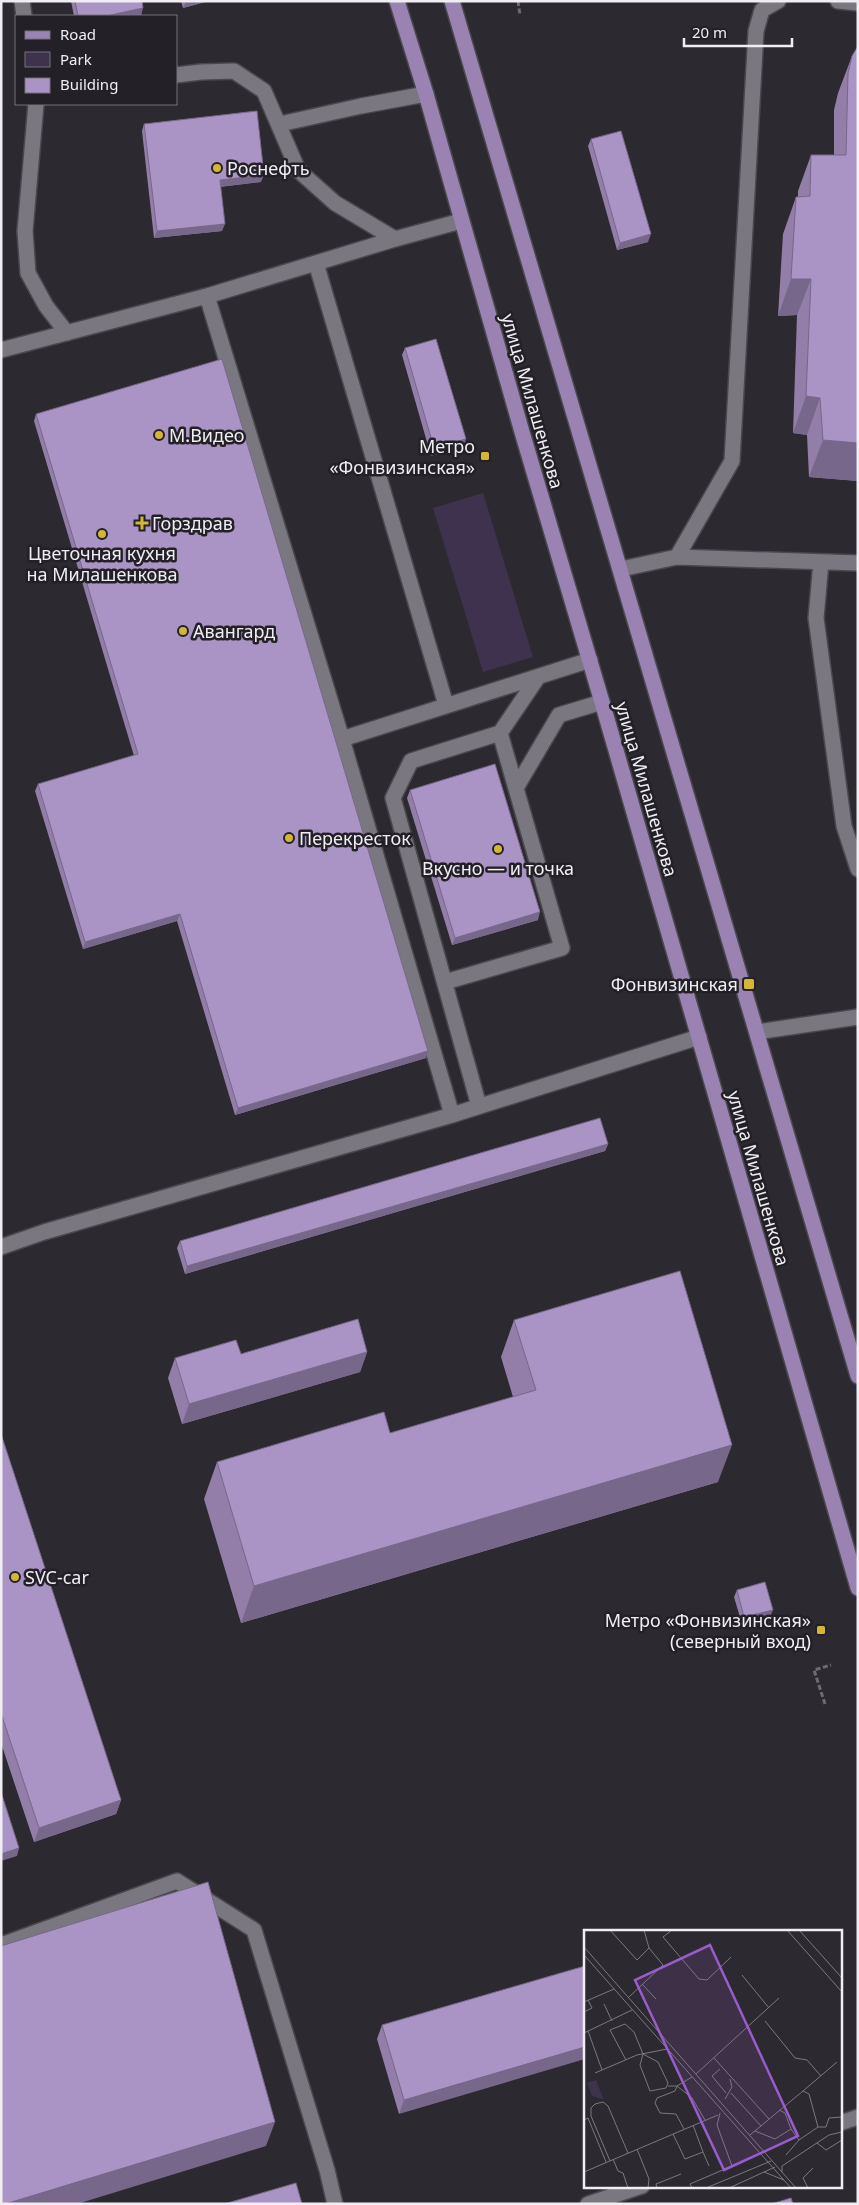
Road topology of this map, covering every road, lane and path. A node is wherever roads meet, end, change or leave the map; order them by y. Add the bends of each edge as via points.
1 (22, 1) edge
2 (397, 1) edge
3 (452, 1) edge
4 (518, 1) edge
5 (778, 1) edge
6 (838, 1) edge
7 (858, 2) edge
8 (24, 15) edge
9 (520, 15) dead end
10 (178, 75) edge
11 (426, 94) junction
12 (36, 105) edge
13 (280, 124) junction
14 (462, 221) junction
15 (395, 239) junction
16 (316, 263) junction
17 (207, 296) junction
18 (67, 333) junction
19 (1, 350) edge
20 (677, 557) junction
21 (821, 562) junction
22 (858, 563) edge
23 (621, 569) junction
24 (590, 660) junction
25 (538, 677) junction
26 (602, 702) junction
27 (446, 705) junction
28 (500, 733) junction
29 (342, 739) junction
30 (516, 788) junction
31 (858, 869) edge
32 (445, 982) junction
33 (858, 1017) edge
34 (757, 1032) junction
35 (699, 1037) junction
36 (479, 1106) junction
37 (452, 1115) junction
38 (1, 1247) edge
39 (858, 1376) edge
40 (858, 1588) edge
41 (831, 1665) dead end
42 (825, 1704) dead end
43 (1, 1945) edge
44 (858, 2117) edge
45 (842, 2122) edge
46 (636, 2188) edge
47 (335, 2204) edge
48 (588, 2204) edge

1 - 8 lane
2 - 11 main road, улица Милашенкова
3 - 23 main road, улица Милашенкова
4 - 9 path
5 - 20 lane via 762,10 756,31 732,461
6 - 7 lane
10 - 13 lane via 234,71 264,91
11 - 13 lane
11 - 14 main road, улица Милашенкова
12 - 18 lane via 25,231 28,273 46,306
13 - 15 lane via 298,170 335,203
14 - 15 lane
14 - 24 main road, улица Милашенкова
15 - 16 lane
16 - 17 lane
16 - 27 lane
17 - 18 lane
17 - 29 lane
18 - 19 lane
20 - 21 lane
20 - 23 lane
21 - 22 lane
21 - 31 lane via 816,618 844,826
23 - 34 main road, улица Милашенкова
24 - 25 lane
24 - 26 main road, улица Милашенкова
25 - 27 lane
25 - 28 lane
26 - 30 lane via 559,715
26 - 35 main road, улица Милашенкова
27 - 29 lane
28 - 30 lane
28 - 32 lane via 411,761 393,798
29 - 37 lane
30 - 32 lane via 562,948
32 - 36 lane
33 - 34 lane
34 - 39 main road, улица Милашенкова
35 - 36 lane
35 - 40 main road, улица Милашенкова
36 - 37 lane
37 - 38 lane
41 - 42 path via 814,1670
43 - 47 lane via 177,1881 254,1930
44 - 45 lane
46 - 48 lane

